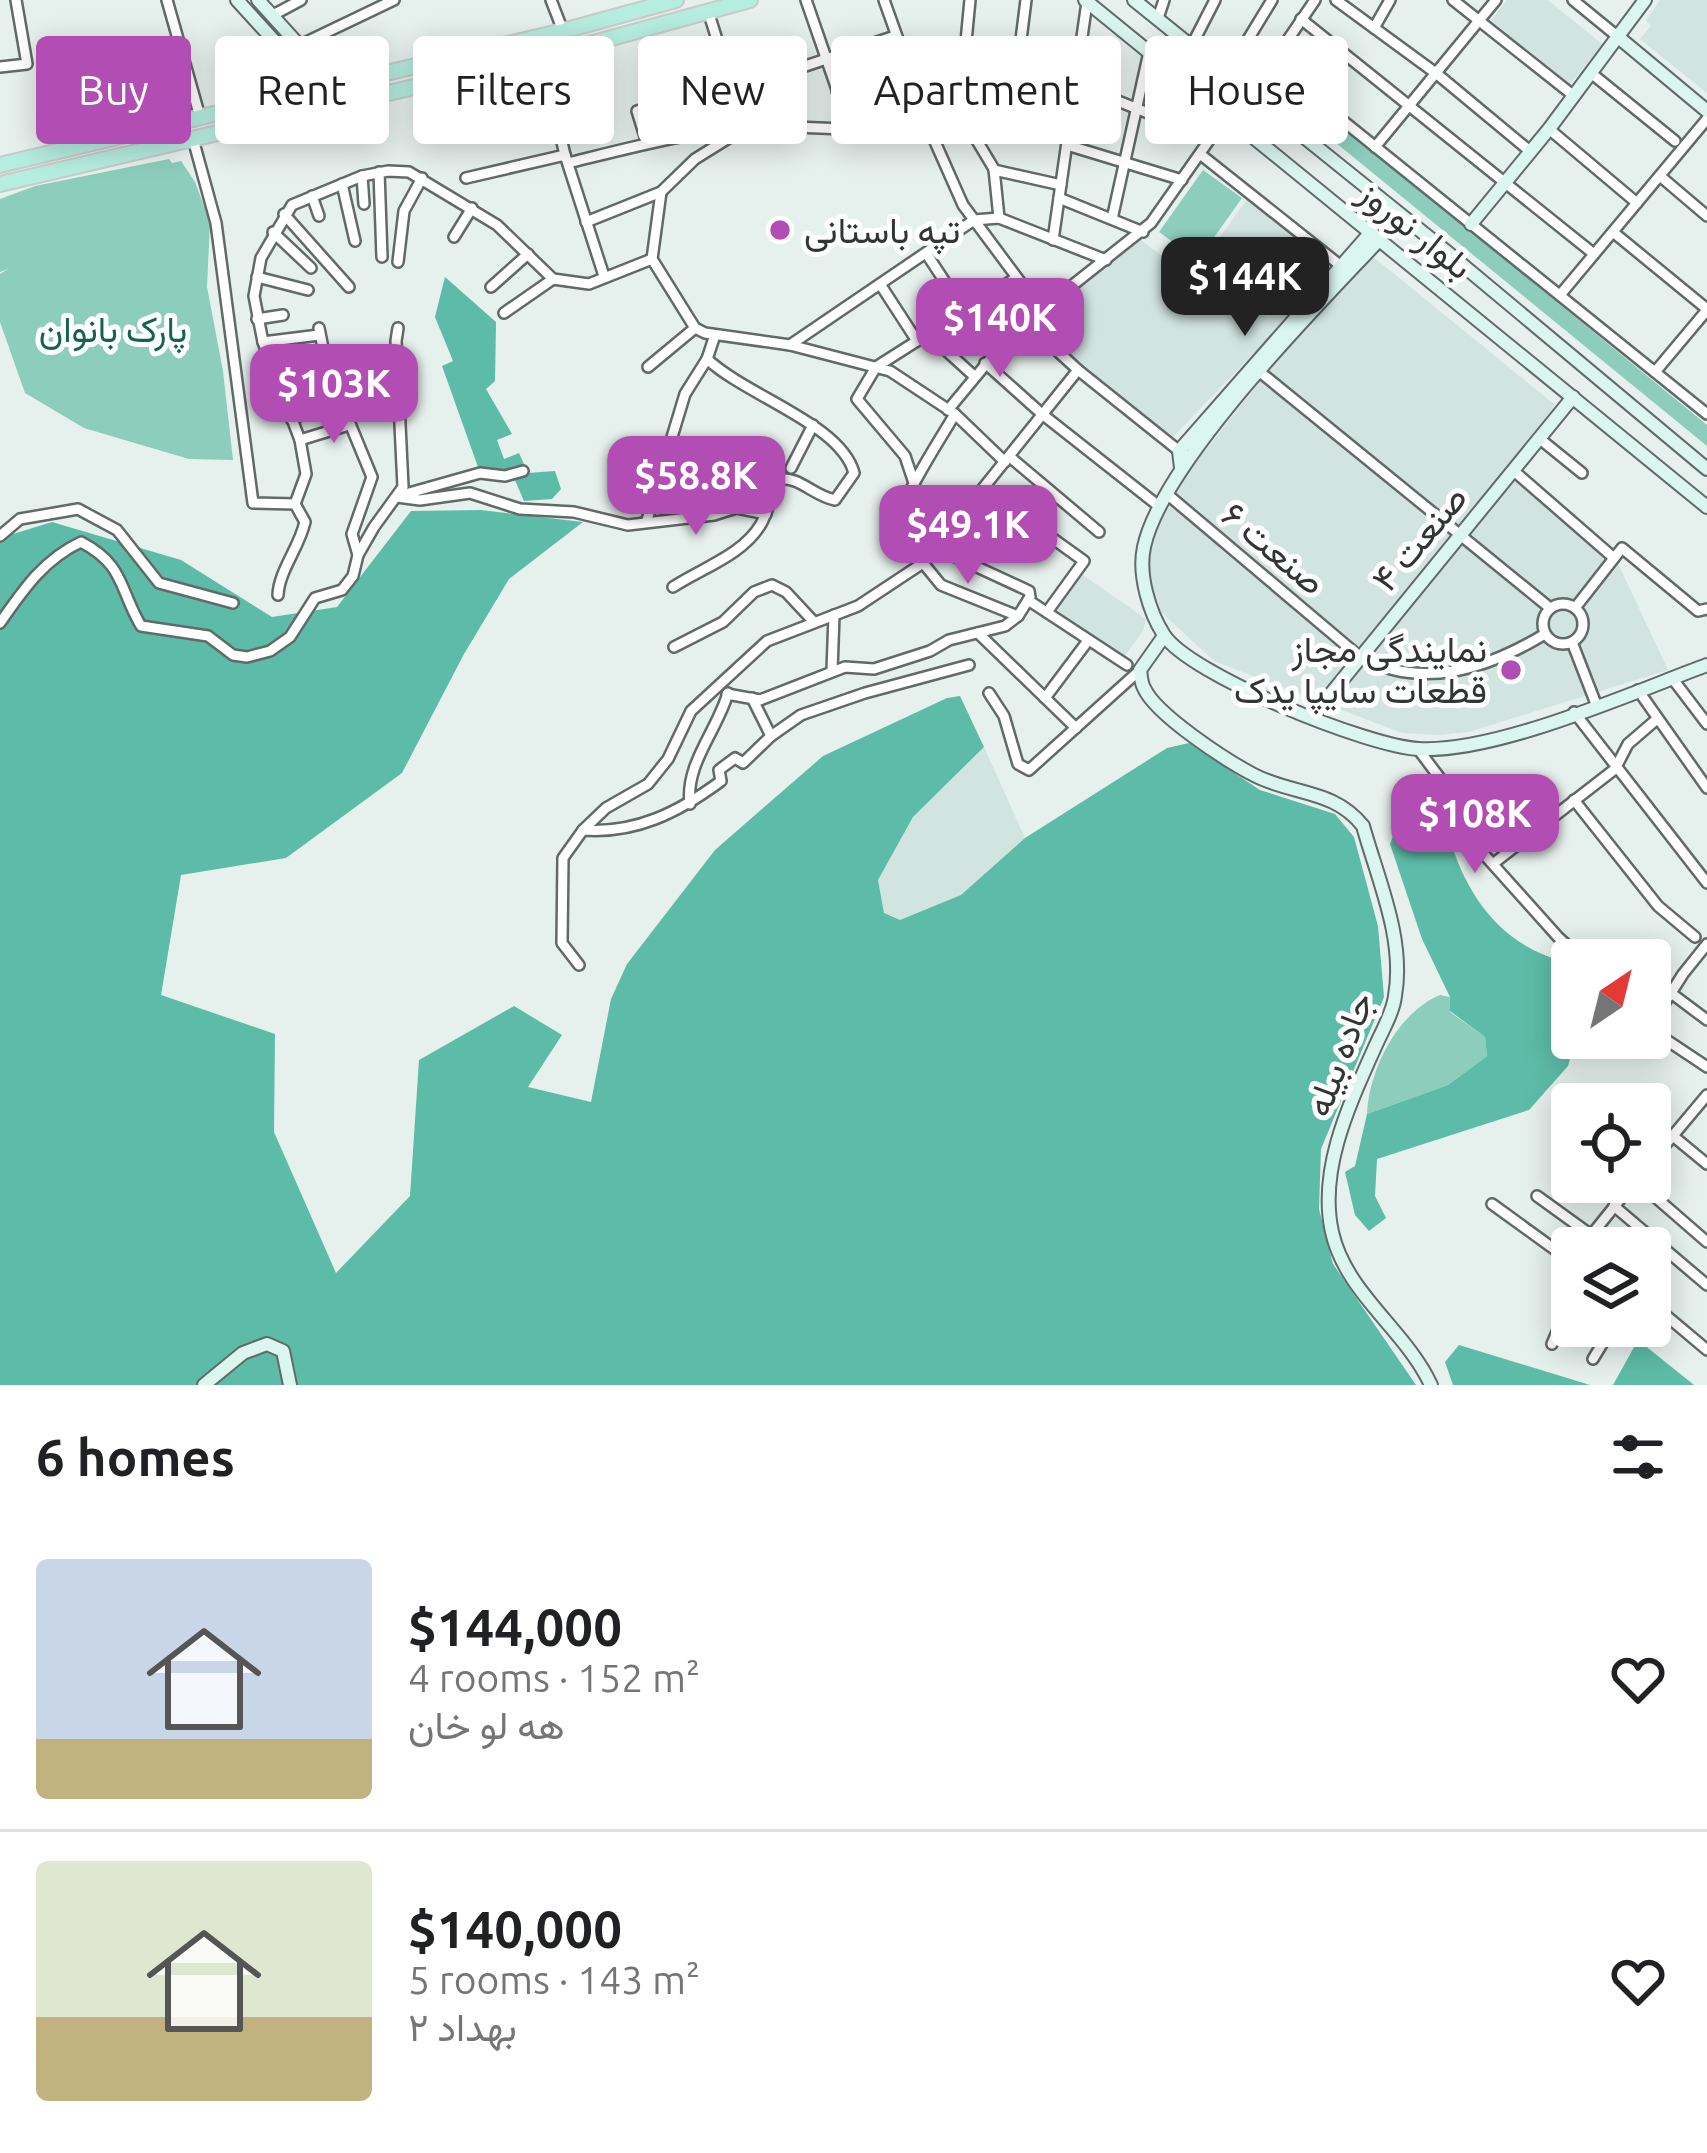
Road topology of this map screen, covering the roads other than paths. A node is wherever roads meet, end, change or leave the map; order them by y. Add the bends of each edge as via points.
1 (16, 0) edge
2 (167, 0) edge
3 (237, 0) edge
4 (258, 0) edge
5 (301, 0) edge
6 (394, 0) edge
7 (550, 0) edge
8 (676, 0) edge
9 (750, 0) edge
10 (806, 0) edge
11 (884, 0) edge
12 (970, 0) edge
13 (1025, 0) edge
14 (1134, 0) edge
15 (1164, 0) edge
16 (1215, 0) edge
17 (1273, 0) edge
18 (1315, 0) edge
19 (1336, 0) edge
20 (1390, 0) edge
21 (1453, 0) edge
22 (1496, 0) edge
23 (1573, 0) edge
24 (1645, 0) edge
25 (1086, 1) edge
26 (372, 4) edge
27 (709, 14) junction
28 (273, 15) junction
29 (1159, 15) dead end
30 (1301, 19) junction
31 (1480, 20) junction
32 (1374, 28) junction
33 (563, 32) junction
34 (270, 36) edge
35 (292, 36) edge
36 (316, 36) edge
37 (716, 36) edge
38 (895, 36) edge
39 (967, 36) edge
40 (1021, 36) edge
41 (1081, 36) edge
42 (1179, 36) edge
43 (1197, 36) edge
44 (1251, 36) edge
45 (1289, 36) edge
46 (1618, 36) junction
47 (614, 38) edge
48 (1145, 49) edge
49 (831, 60) edge
50 (827, 61) junction
51 (807, 66) edge
52 (0, 67) edge
53 (1145, 70) edge
54 (389, 73) edge
55 (831, 73) edge
56 (1591, 73) junction
57 (1437, 74) junction
58 (1574, 96) junction
59 (1121, 103) edge
60 (1409, 107) junction
61 (1136, 109) junction
62 (1145, 112) edge
63 (215, 113) edge
64 (1707, 115) edge
65 (200, 117) junction
66 (1348, 125) edge
67 (1549, 130) junction
68 (215, 134) edge
69 (193, 139) junction
70 (1675, 141) dead end
71 (562, 144) edge
72 (641, 144) edge
73 (720, 144) edge
74 (936, 144) edge
75 (979, 144) edge
76 (1207, 144) edge
77 (1264, 144) edge
78 (1312, 144) edge
79 (1066, 145) joint
80 (1376, 147) junction
81 (1531, 152) junction
82 (1200, 154) junction
83 (566, 159) junction
84 (1124, 163) junction
85 (0, 165) edge
86 (994, 170) junction
87 (380, 172) junction
88 (362, 176) junction
89 (1660, 176) junction
90 (422, 178) junction
91 (466, 178) dead end
92 (1182, 180) junction
93 (1507, 182) junction
94 (0, 184) edge
95 (342, 184) junction
96 (1061, 185) junction
97 (662, 192) junction
98 (312, 196) junction
99 (1059, 198) junction
100 (364, 203) dead end
101 (1637, 203) junction
102 (472, 208) junction
103 (284, 214) junction
104 (1707, 215) edge
105 (319, 216) dead end
106 (999, 218) junction
107 (1112, 219) junction
108 (974, 220) junction
109 (586, 222) junction
110 (1471, 224) junction
111 (273, 232) junction
112 (1143, 232) junction
113 (1613, 232) junction
114 (1376, 234) junction
115 (454, 237) dead end
116 (1053, 240) junction
117 (355, 241) dead end
118 (926, 253) junction
119 (528, 254) junction
120 (1594, 254) junction
121 (382, 257) dead end
122 (652, 260) junction
123 (1106, 260) junction
124 (398, 262) dead end
125 (310, 268) dead end
126 (1345, 270) junction
127 (604, 276) junction
128 (257, 277) junction
129 (1016, 278) junction
130 (553, 279) junction
131 (880, 284) junction
132 (349, 287) dead end
133 (491, 287) dead end
134 (308, 290) dead end
135 (1560, 296) junction
136 (1041, 310) junction
137 (1707, 310) edge
138 (504, 313) dead end
139 (961, 313) junction
140 (283, 316) dead end
141 (257, 319) junction
142 (1027, 322) junction
143 (398, 328) dead end
144 (695, 328) junction
145 (928, 334) junction
146 (715, 335) junction
147 (916, 341) junction
148 (263, 342) junction
149 (790, 345) junction
150 (995, 352) junction
151 (707, 359) junction
152 (985, 363) junction
153 (648, 367) dead end
154 (876, 367) junction
155 (327, 368) junction
156 (1078, 370) junction
157 (1260, 372) junction
158 (1655, 372) junction
159 (974, 376) junction
160 (276, 383) junction
161 (1574, 397) junction
162 (341, 401) junction
163 (952, 412) junction
164 (1042, 414) junction
165 (1707, 414) edge
166 (291, 419) junction
167 (349, 425) junction
168 (812, 425) junction
169 (1540, 439) junction
170 (300, 440) junction
171 (1183, 459) junction
172 (1007, 460) junction
173 (790, 468) dead end
174 (1707, 470) edge
175 (524, 471) dead end
176 (1514, 471) junction
177 (1582, 473) dead end
178 (914, 483) junction
179 (985, 490) junction
180 (397, 497) junction
181 (1164, 500) junction
182 (295, 504) junction
183 (1707, 507) edge
184 (766, 514) junction
185 (647, 520) junction
186 (1099, 532) dead end
187 (0, 536) edge
188 (1460, 536) junction
189 (936, 548) junction
190 (1618, 553) junction
191 (358, 554) junction
192 (923, 563) junction
193 (673, 587) dead end
194 (278, 596) dead end
195 (1028, 600) junction
196 (233, 603) dead end
197 (1550, 608) junction
198 (1576, 608) junction
199 (1707, 609) edge
200 (1048, 612) junction
201 (834, 615) junction
202 (1018, 616) junction
203 (814, 622) junction
204 (0, 623) edge
205 (978, 633) junction
206 (1545, 634) junction
207 (1164, 636) junction
208 (1087, 642) junction
209 (1572, 642) junction
210 (674, 647) dead end
211 (1360, 657) junction
212 (969, 664) dead end
213 (1707, 665) edge
214 (1133, 668) junction
215 (734, 671) junction
216 (832, 671) junction
217 (1672, 678) junction
218 (1638, 690) junction
219 (989, 693) dead end
220 (728, 694) junction
221 (752, 698) junction
222 (1045, 698) junction
223 (1596, 704) junction
224 (1574, 712) junction
225 (1312, 717) junction
226 (1657, 719) junction
227 (1707, 724) edge
228 (1076, 728) junction
229 (771, 736) junction
230 (1418, 749) junction
231 (1615, 769) junction
232 (1707, 788) edge
233 (1574, 800) junction
234 (690, 804) junction
235 (583, 830) junction
236 (1494, 862) junction
237 (1707, 883) edge
238 (1695, 937) dead end
239 (1560, 939) edge
240 (1707, 944) edge
241 (1697, 956) junction
242 (1707, 964) edge
243 (579, 965) dead end
244 (1671, 993) joint
245 (1707, 1020) edge
246 (1671, 1042) edge
247 (1707, 1066) edge
248 (1707, 1095) edge
249 (1673, 1136) junction
250 (1671, 1138) edge
251 (1707, 1164) edge
252 (1537, 1196) dead end
253 (1617, 1203) edge
254 (1661, 1203) edge
255 (1492, 1204) dead end
256 (1614, 1206) junction
257 (1577, 1227) edge
258 (1598, 1227) edge
259 (1707, 1242) edge
260 (1551, 1247) edge
261 (1707, 1285) edge
262 (1671, 1320) edge
263 (1601, 1347) edge
264 (1707, 1350) edge
265 (1594, 1359) dead end
266 (204, 1385) edge
267 (290, 1385) edge
268 (1431, 1385) edge

1 - 52 street via 27,64
2 - 65 street
3 - 34 street
4 - 28 street
5 - 28 street
6 - 26 street
7 - 33 street
8 - 33 main road
9 - 27 main road
10 - 50 street
11 - 38 street
12 - 39 street
13 - 40 street
14 - 42 street, بلوار نوروز
15 - 29 street
16 - 43 street
17 - 44 street
18 - 30 street
19 - 32 street
20 - 32 street
21 - 31 street
22 - 31 street
23 - 46 street
24 - 46 street
25 - 41 street
25 - 48 street, بلوار نوروز
26 - 36 street
27 - 37 street
27 - 47 main road
28 - 35 street
30 - 45 street
30 - 60 street
31 - 57 street
31 - 58 street
32 - 57 street
33 - 54 main road
46 - 56 street
46 - 64 street
49 - 50 street
50 - 51 street
50 - 55 street
53 - 61 street
56 - 58 street
56 - 70 street
57 - 60 street
57 - 81 street
58 - 67 street
59 - 61 street
60 - 80 street
60 - 93 street
61 - 62 street
61 - 84 street
63 - 65 main road
64 - 89 street
65 - 85 main road
66 - 80 street
67 - 81 street
67 - 101 street
68 - 69 main road
69 - 94 main road
69 - 182 street via 216,224 253,503
71 - 83 street
72 - 83 street
73 - 97 street
74 - 108 street
75 - 86 street
76 - 82 street
77 - 114 street, بلوار نوروز
78 - 174 street, بلوار نوروز
79 - 84 street
79 - 96 street
80 - 110 street
81 - 93 street
82 - 92 street
82 - 126 street
83 - 91 street
83 - 109 street
84 - 92 street
84 - 107 street
86 - 96 street
86 - 106 street
87 - 88 street
87 - 90 street
87 - 121 street
88 - 95 street
88 - 100 street
89 - 101 street
89 - 104 street
90 - 102 street
90 - 124 street via 404,211
92 - 112 street
93 - 110 street
93 - 120 street
95 - 98 street
95 - 117 street
96 - 99 street
97 - 109 street
97 - 122 street
98 - 103 street
98 - 105 street
99 - 107 street
99 - 116 street
101 - 113 street
102 - 115 street
102 - 119 street
103 - 111 street
103 - 132 street
106 - 108 street
106 - 116 street
107 - 112 street
108 - 118 street
108 - 129 street
109 - 127 street
110 - 135 street
111 - 125 street
111 - 128 street
112 - 123 street
113 - 120 street
113 - 137 street
114 - 126 street
114 - 161 street, بلوار نوروز
116 - 123 street
118 - 131 street
118 - 139 street
119 - 130 street
119 - 133 street
120 - 135 street
122 - 127 street
122 - 144 street
123 - 136 street
126 - 157 street
126 - 171 street
127 - 130 street via 589,284
128 - 134 street
128 - 141 street
129 - 136 street
129 - 139 street
130 - 138 street
131 - 147 street
131 - 149 street
135 - 158 street
136 - 142 street
137 - 158 street
139 - 145 street
139 - 150 street
140 - 141 street
141 - 148 street
142 - 150 street
142 - 156 street
143 - 180 street via 405,473
144 - 146 street
144 - 153 street
145 - 147 street
145 - 159 street
146 - 149 street
146 - 151 street
147 - 154 street
148 - 155 street via 319,332
148 - 160 street
149 - 154 street
150 - 152 street
151 - 168 street via 729,380
151 - 185 street via 685,394
152 - 159 street
152 - 164 street, صنعت ۶
154 - 163 street
154 - 178 street via 857,399 905,456
155 - 160 street
155 - 162 street
156 - 164 street
156 - 171 street
157 - 171 street
157 - 188 street
158 - 165 street
159 - 163 street
160 - 166 street
161 - 169 street, صنعت ۴
161 - 183 street, بلوار نوروز
162 - 166 street
162 - 167 street
163 - 172 street
163 - 178 street
164 - 172 street
164 - 181 street, صنعت ۶
166 - 170 street
167 - 170 street
167 - 191 street via 372,477 352,534
168 - 173 street
168 - 184 street via 850,456 854,472 835,500 784,477 773,485
169 - 176 street, صنعت ۴
169 - 177 street
170 - 182 street via 306,474
171 - 181 street
172 - 179 street
172 - 186 street
175 - 180 street via 480,472
176 - 188 street, صنعت ۴
176 - 190 street
178 - 192 street via 891,538
179 - 189 street
179 - 200 street via 1084,561
180 - 185 street via 470,494 628,525
180 - 191 street
181 - 207 street via 1141,572
181 - 211 street, صنعت ۶
182 - 194 street via 305,521
184 - 185 street via 736,508
184 - 193 street via 735,551
187 - 196 street via 20,519 77,509 117,530 159,583
188 - 197 street
188 - 211 street, صنعت ۴
189 - 192 street
189 - 195 street via 1027,589
190 - 198 street
190 - 199 street via 1698,611
191 - 204 street via 342,590 315,598 290,637 248,657 208,636 141,626 123,578 81,542 34,576
192 - 201 street
192 - 202 street via 941,585
195 - 200 street
195 - 202 street
197 - 198 street
197 - 206 street
198 - 209 street via 1583,629
200 - 208 street
201 - 203 street
201 - 216 street
202 - 205 street
203 - 210 street via 772,585
203 - 215 street via 767,641
205 - 216 street via 874,669
205 - 222 street
206 - 209 street
206 - 211 street, صنعت ۶ via 1456,671 1390,673
207 - 214 street
207 - 225 street via 1250,692
208 - 214 street
208 - 222 street
209 - 223 street
211 - 225 street, صنعت ۴
212 - 229 street via 865,693
213 - 217 street
214 - 228 street
214 - 268 street, جاده بیله via 1177,723 1256,777 1323,795 1363,826 1399,959 1395,1000 1338,1137 1332,1231 1347,1272
215 - 220 street
215 - 235 street via 691,711 648,784
216 - 221 street
217 - 218 street
217 - 227 street
218 - 223 street
218 - 226 street
219 - 228 street via 1018,764 1029,770
220 - 221 street
220 - 234 street via 687,778
221 - 229 street
222 - 228 street
223 - 224 street
224 - 230 street via 1516,733
224 - 231 street
225 - 230 street
226 - 231 street via 1628,744
226 - 232 street
229 - 234 street via 743,763 735,758 719,770 721,782
230 - 236 street via 1472,842
231 - 233 street
231 - 237 street
233 - 236 street
233 - 238 street via 1658,906
234 - 235 street via 610,832
235 - 243 street via 563,858 562,944
236 - 239 street
240 - 241 street
241 - 242 street
241 - 244 street
244 - 245 street
246 - 247 street
248 - 249 street
249 - 250 street
249 - 251 street
252 - 257 street
253 - 256 street
254 - 259 street
255 - 260 street
256 - 258 street
256 - 261 street
262 - 264 street
263 - 265 street
266 - 267 street via 267,1344 283,1351

